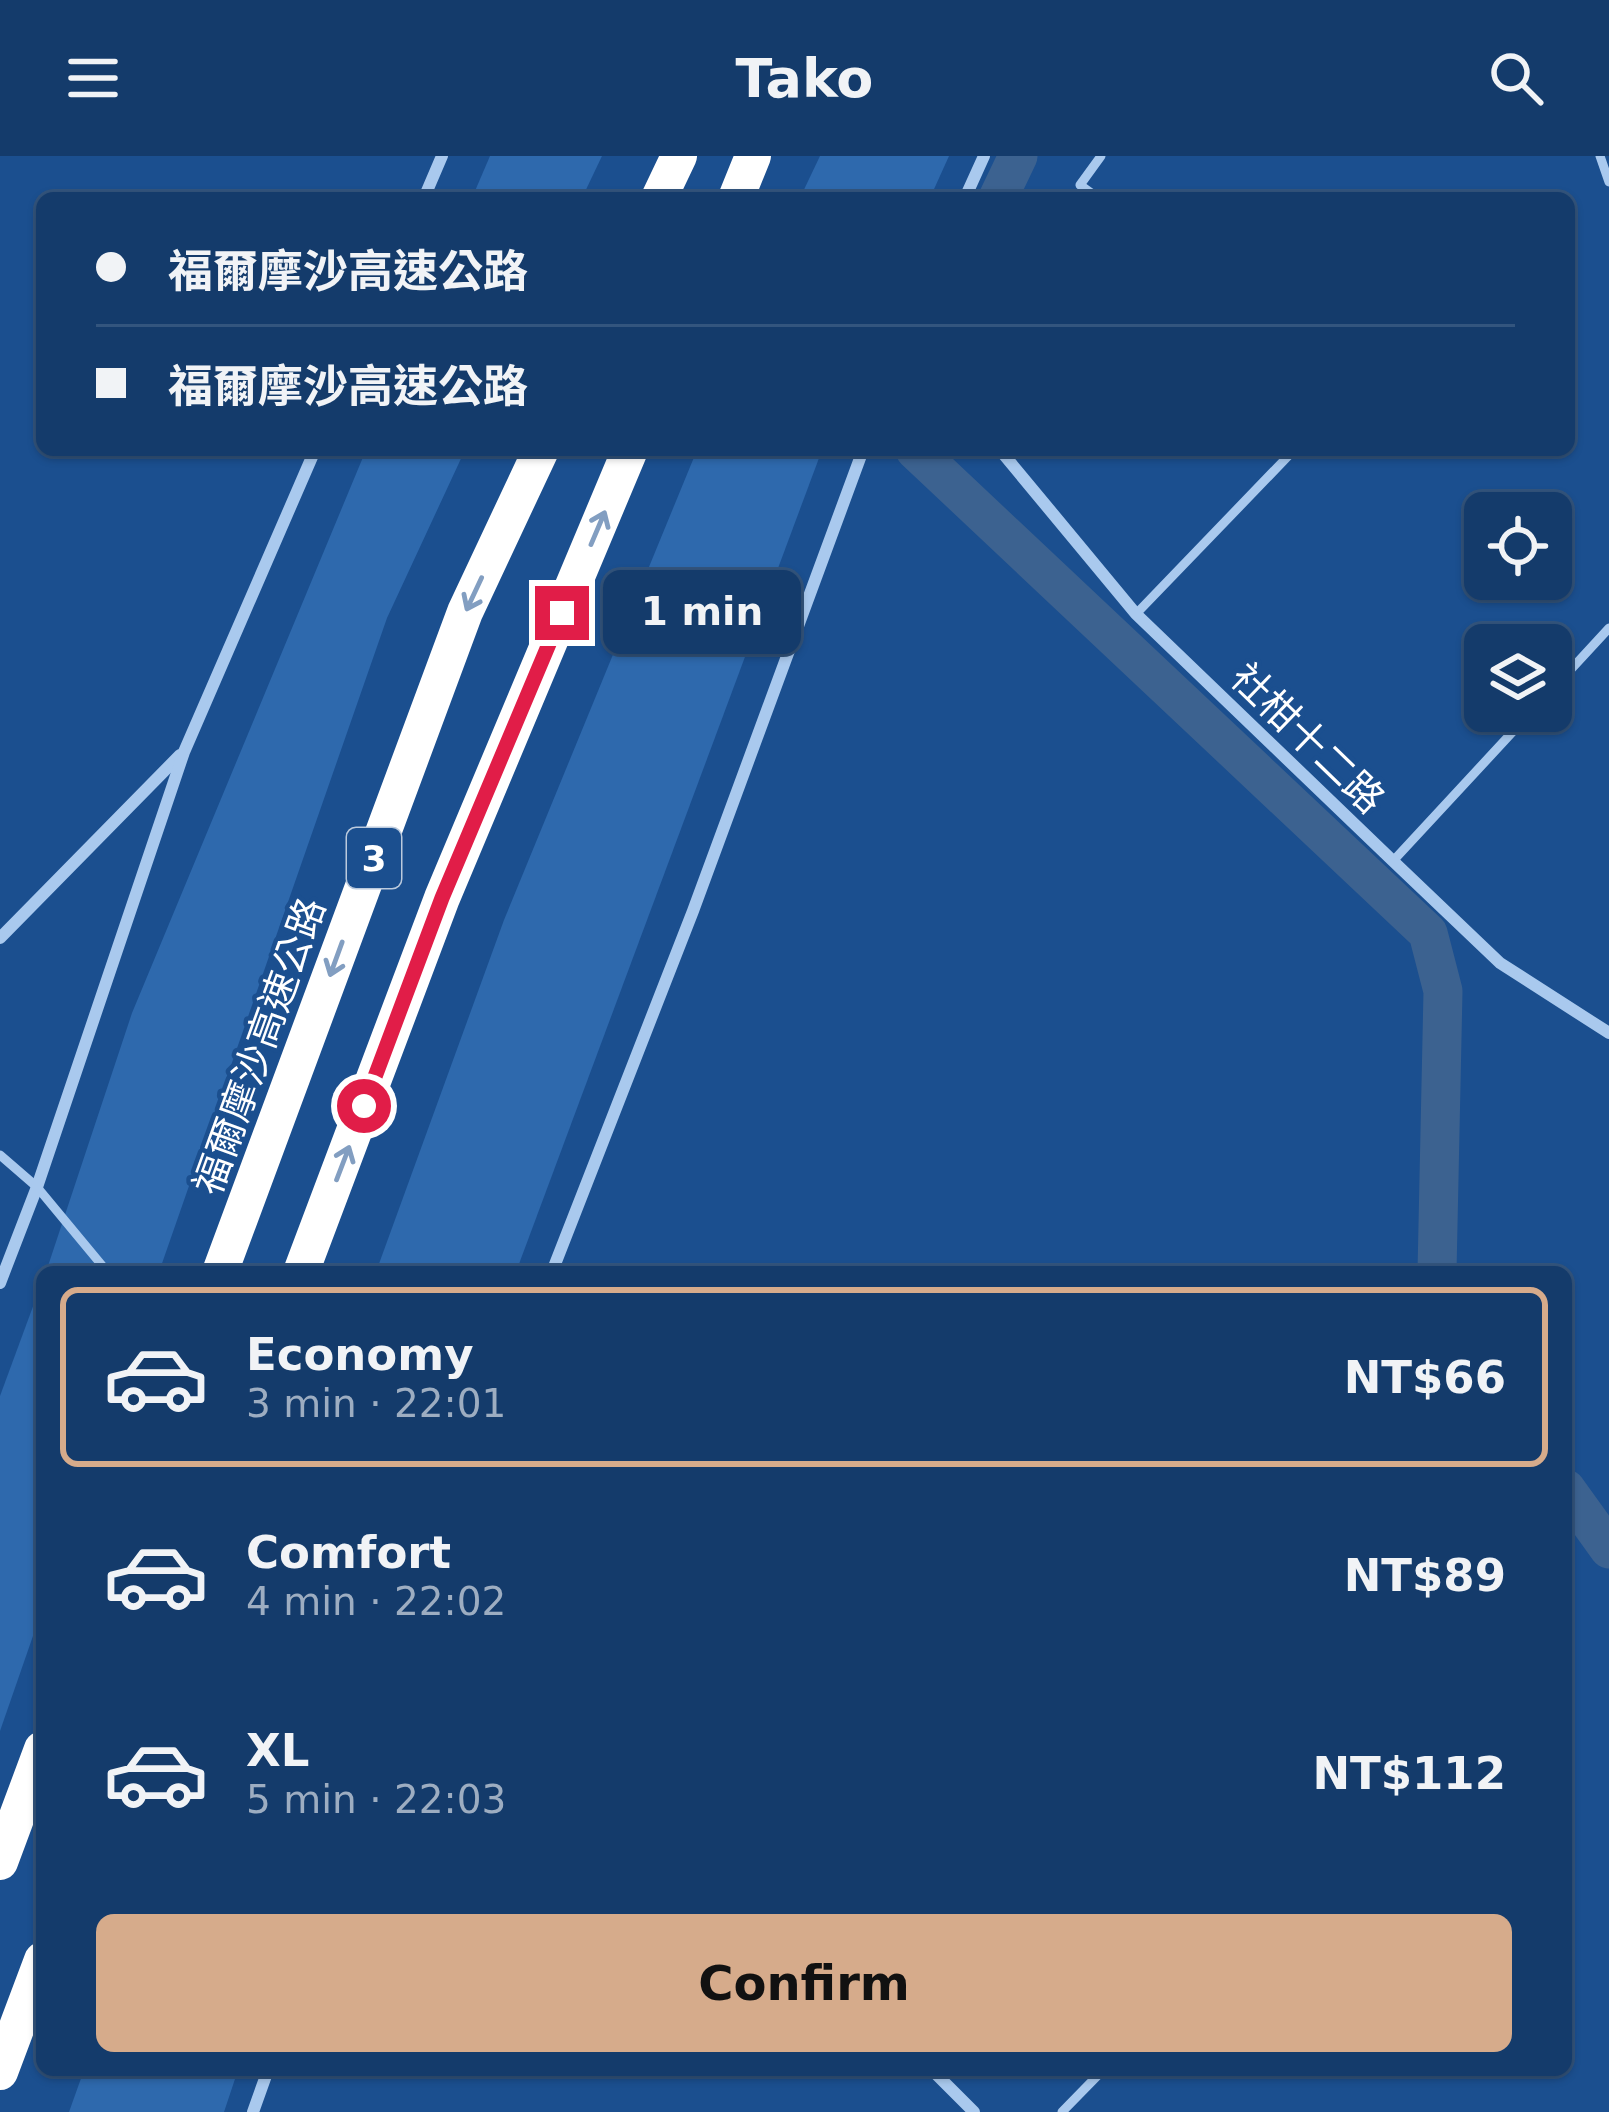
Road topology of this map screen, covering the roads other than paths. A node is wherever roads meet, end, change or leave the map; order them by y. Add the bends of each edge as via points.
1 (442, 156) edge
2 (679, 156) edge
3 (753, 156) edge
4 (983, 156) edge
5 (1101, 156) edge
6 (1600, 156) edge
7 (1609, 182) edge
8 (427, 192) edge
9 (662, 192) edge
10 (738, 192) edge
11 (968, 192) edge
12 (1089, 192) edge
13 (312, 456) edge
14 (538, 456) edge
15 (627, 456) edge
16 (861, 456) edge
17 (1005, 456) edge
18 (1288, 456) edge
19 (1136, 614) junction
20 (1609, 628) edge
21 (1572, 668) edge
22 (1513, 732) edge
23 (184, 752) junction
24 (1393, 861) junction
25 (0, 938) edge
26 (1609, 1033) edge
27 (0, 1155) edge
28 (37, 1187) junction
29 (103, 1266) edge
30 (222, 1266) edge
31 (304, 1266) edge
32 (554, 1266) edge
33 (0, 1283) edge
34 (36, 1765) edge
35 (0, 1862) edge
36 (36, 1976) edge
37 (0, 2072) edge
38 (266, 2076) edge
39 (938, 2076) edge
40 (1096, 2076) edge
41 (254, 2112) edge
42 (974, 2112) edge
43 (1062, 2112) edge

1 - 8 street
2 - 9 highway
3 - 10 highway
4 - 11 street
5 - 12 lane via 1080,185
6 - 7 lane
13 - 23 street
14 -> 30 highway, 福爾摩沙高速公路 / 3 via 465,612
31 -> 15 highway, 3 via 442,898
16 - 32 street
17 - 19 street, 社柑十二路
18 - 19 lane
19 - 24 street, 社柑十二路
20 - 21 lane
22 - 24 lane
23 - 25 street
23 - 28 street
24 - 26 street, 社柑十二路 via 1500,962
27 - 28 lane
28 - 29 lane
28 - 33 street
34 - 35 highway
36 - 37 highway
38 - 41 street
39 - 42 street
40 - 43 lane

